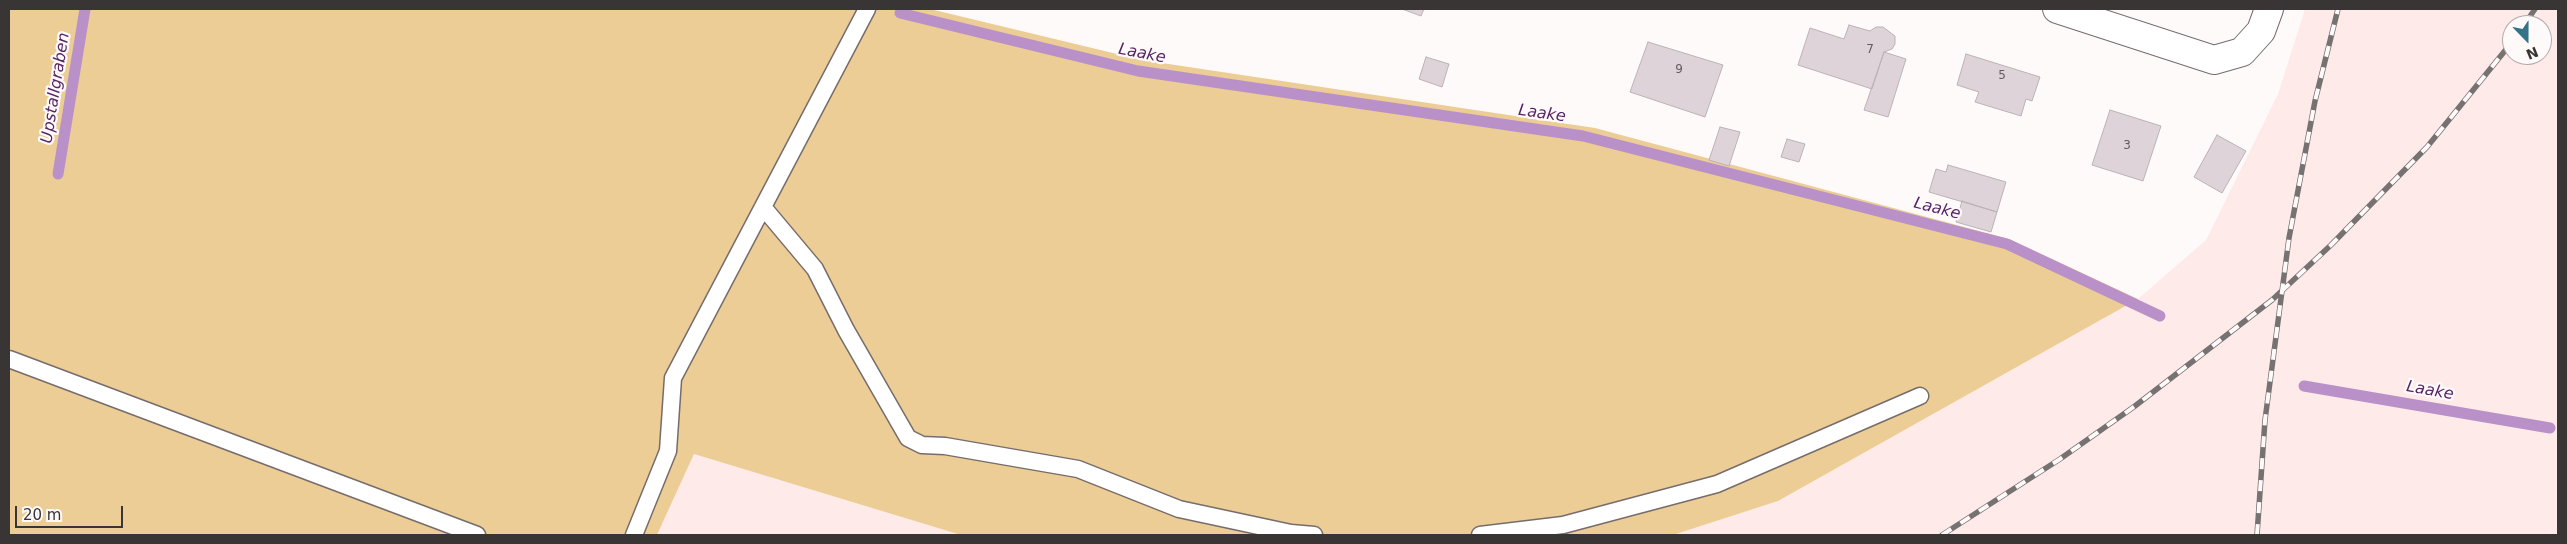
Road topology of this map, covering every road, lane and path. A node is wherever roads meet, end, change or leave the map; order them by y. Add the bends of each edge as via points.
1 (867, 9) edge
2 (2057, 9) edge
3 (2269, 9) edge
4 (763, 207) junction
5 (9, 359) edge
6 (1920, 396) dead end
7 (477, 535) edge
8 (634, 535) edge
9 (1314, 535) edge
10 (1480, 535) edge

1 - 4 lane
2 - 3 street via 2214,60 2242,52 2261,31
4 - 8 lane via 673,378 668,451
4 - 9 lane via 815,269 908,438 922,445 945,446 1078,469 1179,509 1291,534
5 - 7 lane
6 - 10 lane via 1717,484 1563,525

